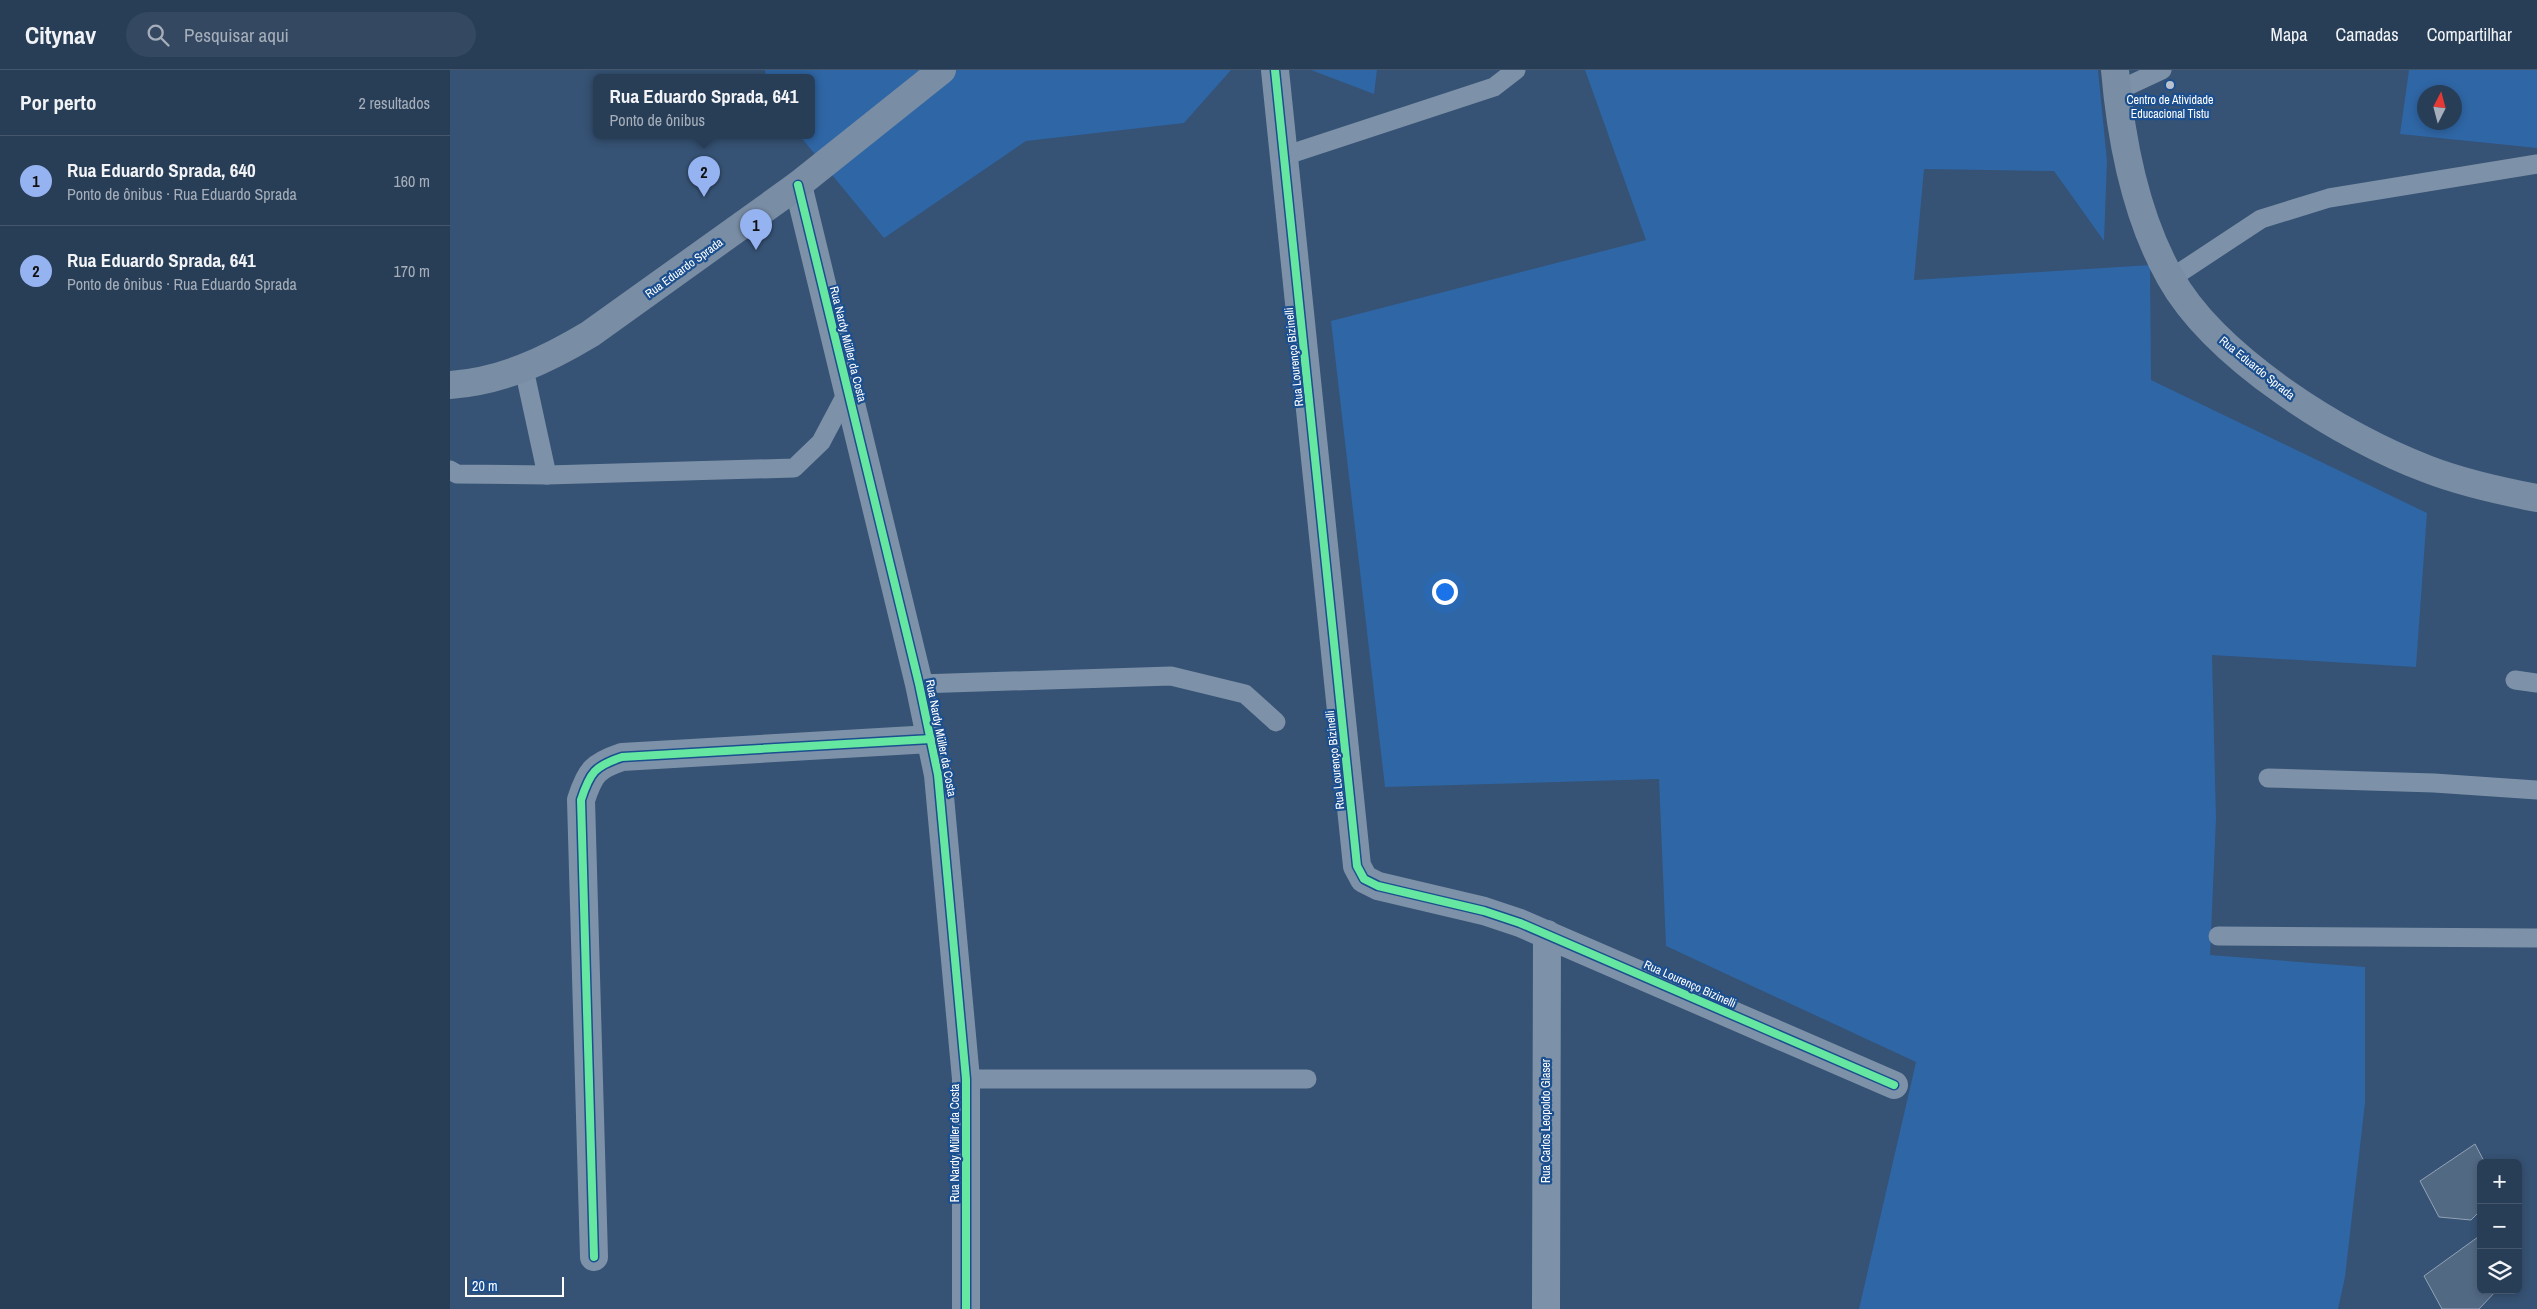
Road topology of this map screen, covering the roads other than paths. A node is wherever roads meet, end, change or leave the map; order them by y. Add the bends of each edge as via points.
1 (942, 70) edge
2 (1275, 70) edge
3 (1516, 70) edge
4 (2162, 70) edge
5 (2116, 81) edge
6 (1284, 156) junction
7 (2537, 164) edge
8 (798, 185) junction
9 (2170, 279) junction
10 (524, 369) junction
11 (450, 384) edge
12 (848, 391) junction
13 (450, 470) edge
14 (547, 475) junction
15 (2537, 498) edge
16 (2515, 680) dead end
17 (2537, 683) edge
18 (919, 684) junction
19 (1276, 722) dead end
20 (931, 740) junction
21 (2268, 778) dead end
22 (2537, 790) edge
23 (1547, 934) junction
24 (2218, 936) dead end
25 (2537, 938) edge
26 (1307, 1078) dead end
27 (966, 1079) junction
28 (1894, 1085) dead end
29 (594, 1257) dead end
30 (966, 1309) edge
31 (1546, 1309) edge

1 - 8 main road, Rua Eduardo Sprada
2 - 6 street, Rua Lourenço Bizinelli
3 - 6 lane via 1494,87
4 - 5 lane
5 - 9 main road, Rua Eduardo Sprada via 2137,198 2152,242
6 - 23 street, Rua Lourenço Bizinelli via 1357,866 1364,879 1378,886 1484,911
7 - 9 lane via 2329,198 2261,219
8 - 10 main road, Rua Eduardo Sprada via 597,330 558,354
8 - 12 street, Rua Nardy Müller da Costa
9 - 15 main road, Rua Eduardo Sprada via 2195,313 2231,350 2290,397 2362,439 2427,469 2495,491
10 - 11 main road, Rua Eduardo Sprada via 493,379
10 - 14 lane
12 - 14 lane via 821,442 794,468
12 - 18 street, Rua Nardy Müller da Costa
13 - 14 lane via 457,474
16 - 17 lane
18 - 19 lane via 1171,676 1245,694
18 - 20 street, Rua Nardy Müller da Costa
20 - 27 street, Rua Nardy Müller da Costa via 944,824
20 - 29 street via 622,757 601,764 588,779 581,800
21 - 22 lane
23 - 28 street, Rua Lourenço Bizinelli
23 - 31 street, Rua Carlos Leopoldo Glaser
24 - 25 lane
26 - 27 lane
27 - 30 street, Rua Nardy Müller da Costa

